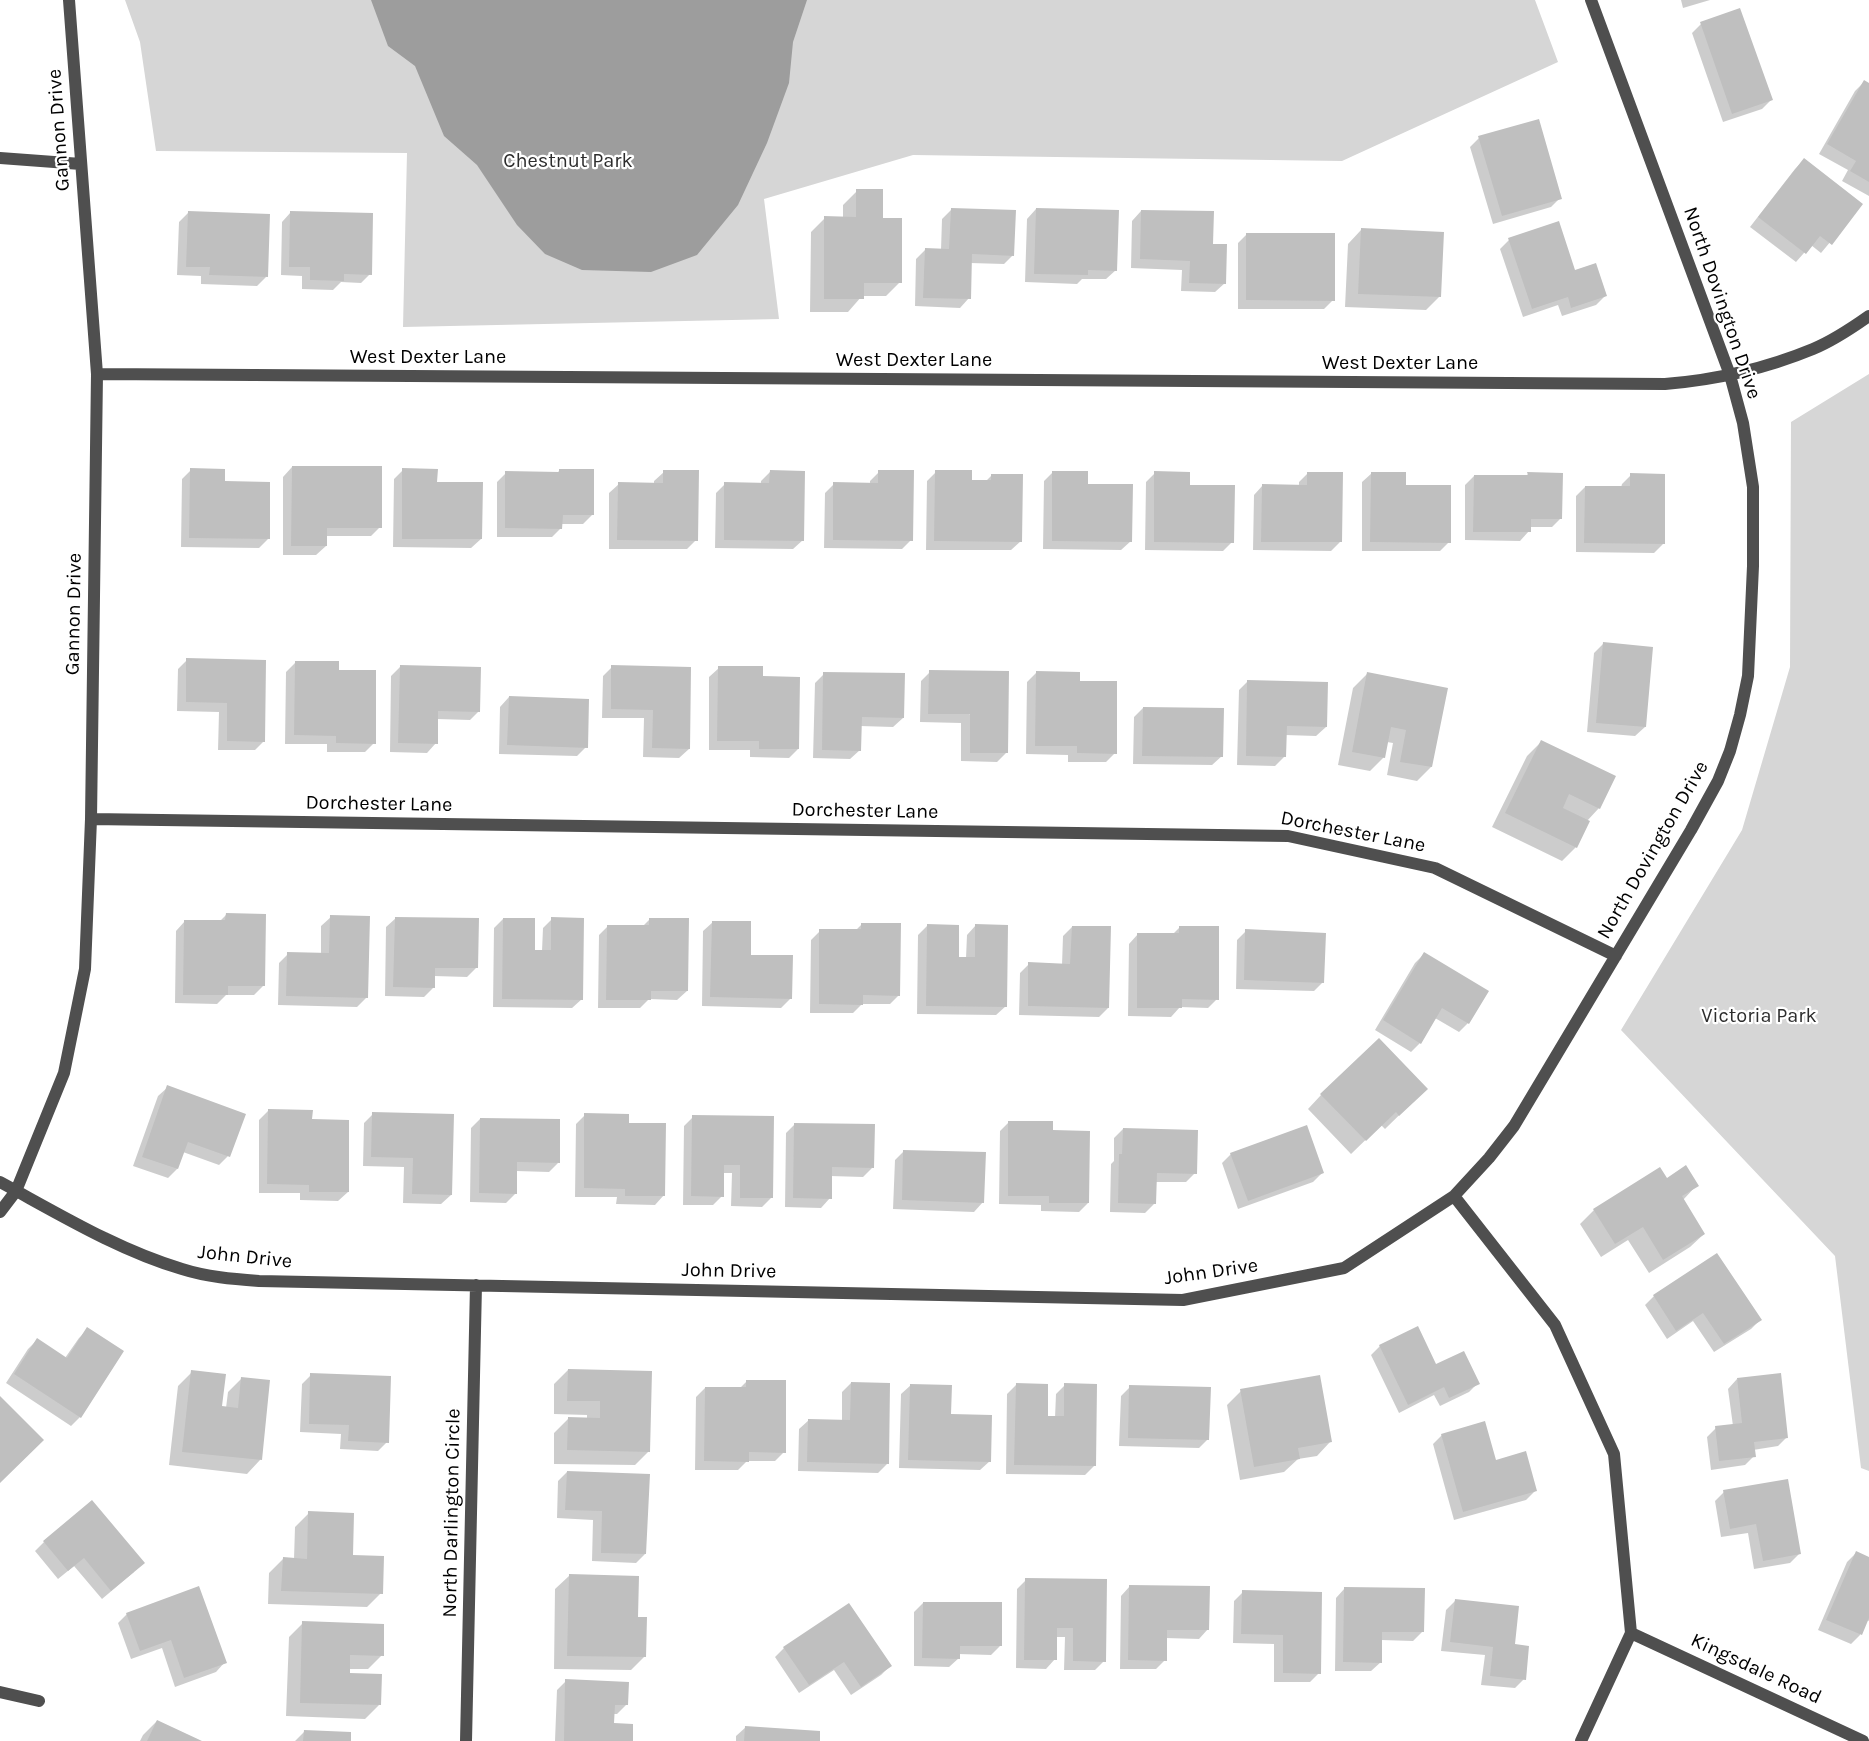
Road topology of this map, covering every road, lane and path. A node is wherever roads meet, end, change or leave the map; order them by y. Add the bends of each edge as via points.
1 (69, 0) edge
2 (1591, 0) edge
3 (0, 158) edge
4 (81, 164) junction
5 (1869, 316) edge
6 (97, 374) junction
7 (1730, 375) junction
8 (91, 819) junction
9 (1616, 956) junction
10 (0, 1182) edge
11 (15, 1191) junction
12 (1454, 1196) junction
13 (0, 1212) edge
14 (476, 1285) junction
15 (1631, 1633) junction
16 (0, 1692) edge
17 (39, 1701) dead end
18 (466, 1741) edge
19 (1581, 1741) edge
20 (1863, 1741) edge

1 - 4 street, Gannon Drive
2 - 7 street, North Dovington Drive
3 - 4 street
4 - 6 street, Gannon Drive
5 - 7 street, West Dexter Lane via 1815,348
6 - 7 street, West Dexter Lane via 1665,384
6 - 8 street, Gannon Drive
7 - 9 street, North Dovington Drive via 1753,486 1748,676 1730,751 1718,781
8 - 9 street, Dorchester Lane via 1288,836 1435,868
8 - 11 street, Gannon Drive via 85,969 64,1073
9 - 12 street, North Dovington Drive via 1514,1126
10 - 11 street, John Drive
11 - 13 street, Gannon Drive
11 - 14 street, John Drive via 151,1259 206,1275 259,1281
12 - 14 street, John Drive via 1344,1268 1183,1300
12 - 15 street via 1555,1325 1614,1454
14 - 18 street, North Darlington Circle
15 - 19 street
15 - 20 street, Kingsdale Road
16 - 17 street

